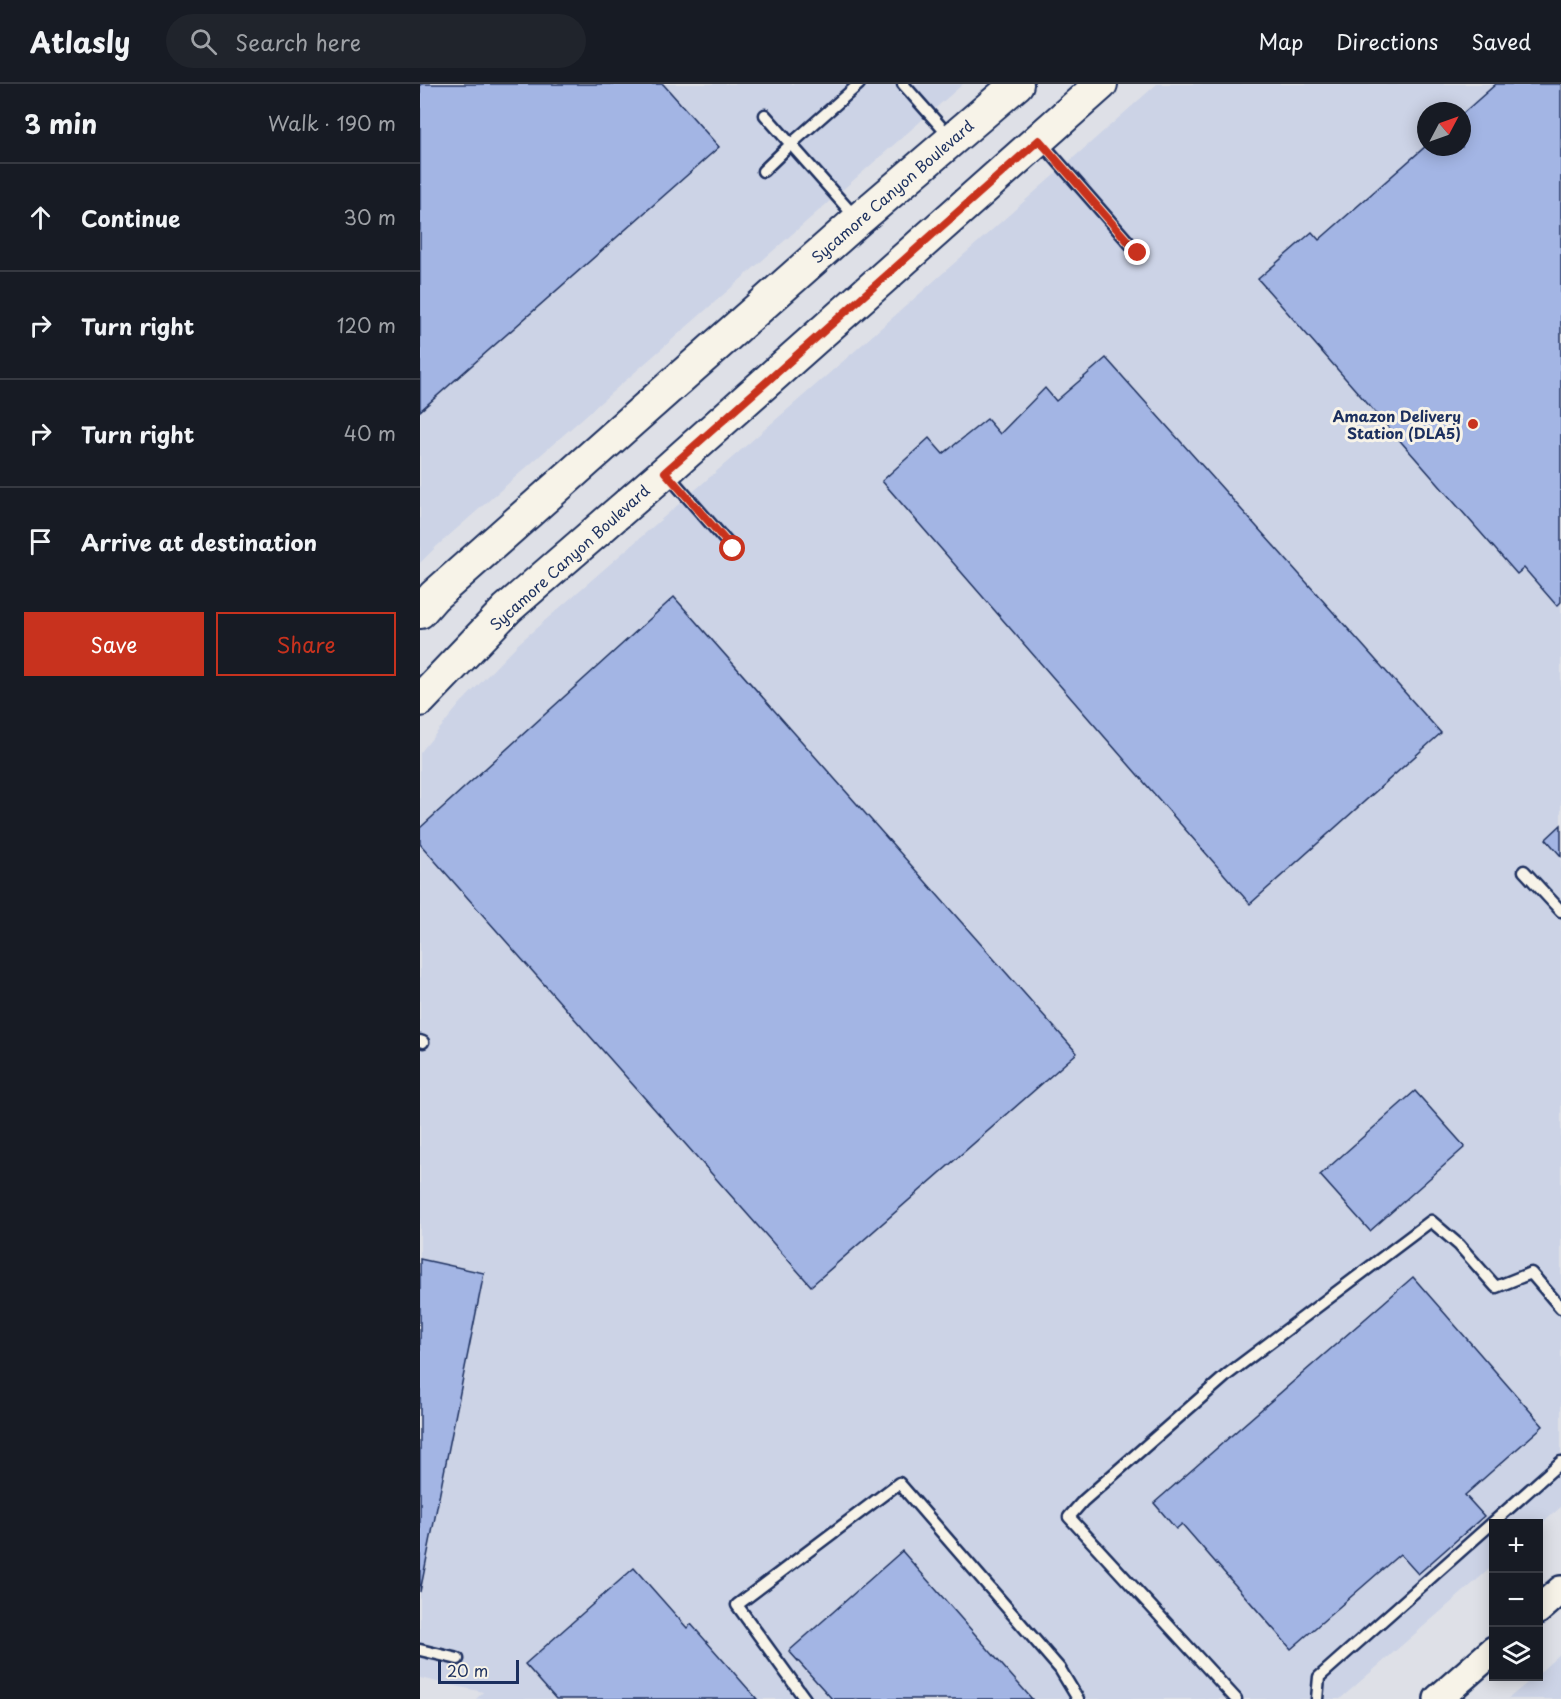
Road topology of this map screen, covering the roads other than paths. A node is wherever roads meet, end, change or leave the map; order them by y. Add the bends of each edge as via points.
1 (860, 84) edge
2 (903, 84) edge
3 (1017, 84) edge
4 (1101, 84) edge
5 (765, 115) dead end
6 (952, 139) junction
7 (1039, 140) junction
8 (791, 144) junction
9 (763, 171) dead end
10 (858, 220) junction
11 (1138, 253) dead end
12 (665, 472) junction
13 (733, 549) dead end
14 (420, 612) edge
15 (420, 700) edge
16 (1524, 871) dead end
17 (1561, 911) edge
18 (1561, 1308) edge
19 (1561, 1462) edge
20 (1561, 1590) edge
21 (1543, 1606) edge
22 (420, 1650) edge
23 (1489, 1654) edge
24 (458, 1659) dead end
25 (805, 1699) edge
26 (1078, 1699) edge
27 (1236, 1699) edge
28 (1317, 1699) edge
29 (1438, 1699) edge

1 - 8 lane
2 - 6 lane
3 - 6 main road, Sycamore Canyon Boulevard
4 - 7 main road, Sycamore Canyon Boulevard
5 - 8 lane
6 - 10 main road, Sycamore Canyon Boulevard
7 - 11 lane
7 - 12 main road, Sycamore Canyon Boulevard
8 - 9 lane
8 - 10 lane
10 - 14 main road, Sycamore Canyon Boulevard
12 - 13 lane
12 - 15 main road, Sycamore Canyon Boulevard via 507,609
16 - 17 lane
18 - 27 lane via 1531,1273 1496,1287 1459,1245 1431,1221 1228,1374 1069,1517
19 - 28 lane via 1319,1677
20 - 21 street
22 - 24 lane
23 - 29 street
25 - 26 lane via 737,1605 899,1483 1060,1669

